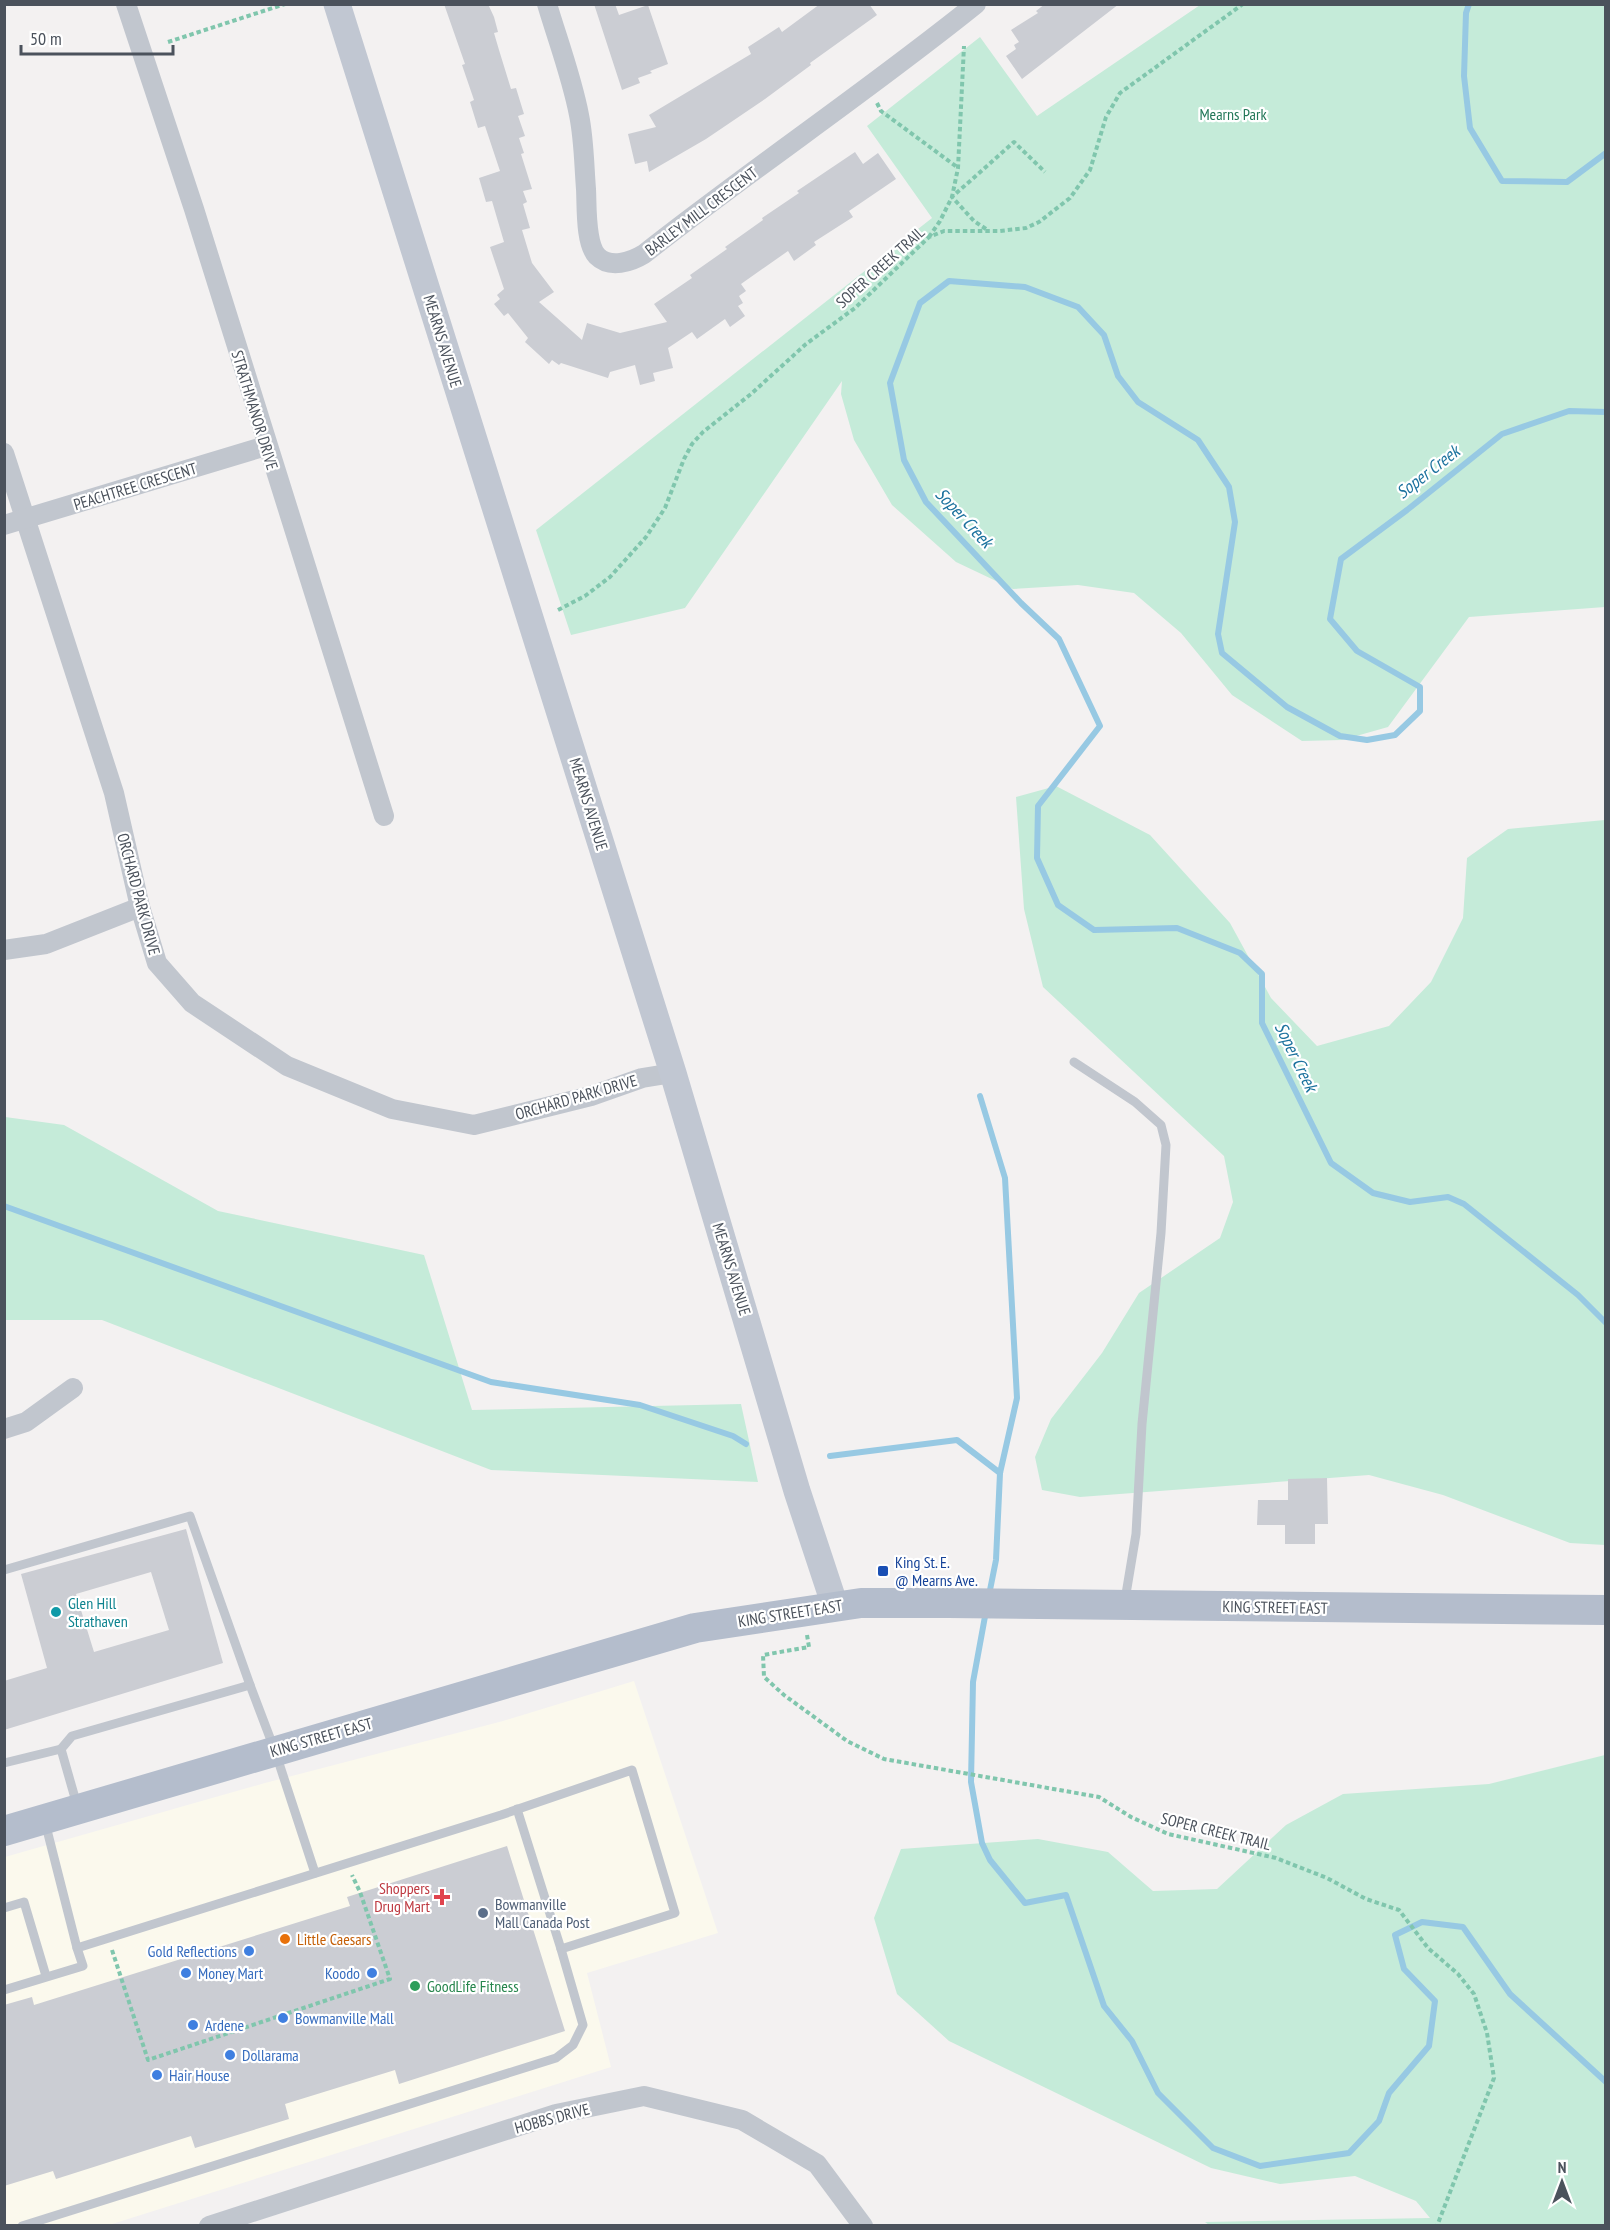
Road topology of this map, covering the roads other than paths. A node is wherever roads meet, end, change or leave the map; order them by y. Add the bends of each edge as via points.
1 (126, 4) edge
2 (337, 4) edge
3 (547, 4) edge
4 (976, 4) edge
5 (266, 446) junction
6 (4, 453) edge
7 (25, 519) junction
8 (4, 525) edge
9 (384, 816) dead end
10 (140, 908) junction
11 (4, 950) edge
12 (1074, 1062) dead end
13 (674, 1073) junction
14 (73, 1388) dead end
15 (4, 1429) edge
16 (4, 1570) edge
17 (1124, 1605) junction
18 (835, 1606) junction
19 (1605, 1610) edge
20 (250, 1685) junction
21 (61, 1749) junction
22 (275, 1751) junction
23 (4, 1763) edge
24 (516, 1809) junction
25 (78, 1810) junction
26 (44, 1821) junction
27 (4, 1831) edge
28 (315, 1873) junction
29 (4, 1908) edge
30 (77, 1948) junction
31 (561, 1949) junction
32 (46, 1976) junction
33 (4, 1990) edge
34 (22, 2226) edge
35 (209, 2226) edge
36 (863, 2226) edge

1 - 5 street, STRATHMANOR DRIVE
2 - 13 street, MEARNS AVENUE
3 - 4 street, BARLEY MILL CRESCENT via 579,115 590,239 598,257 608,262 632,261 644,254
5 - 7 street, PEACHTREE CRESCENT
5 - 9 street, STRATHMANOR DRIVE
6 - 7 street, ORCHARD PARK DRIVE
7 - 8 street, PEACHTREE CRESCENT
7 - 10 street, ORCHARD PARK DRIVE via 114,792
10 - 11 street via 46,944
10 - 13 street, ORCHARD PARK DRIVE via 158,963 192,1003 287,1066 392,1109 474,1125 591,1096 642,1078
12 - 17 lane via 1135,1102 1161,1125 1166,1145 1136,1534
13 - 18 street, MEARNS AVENUE via 797,1491
14 - 15 street via 26,1422
16 - 20 lane via 190,1516
17 - 18 main road, KING STREET EAST
17 - 19 main road, KING STREET EAST
18 - 22 main road, KING STREET EAST via 695,1628
20 - 21 lane via 72,1736
20 - 22 lane
21 - 23 lane
21 - 25 lane
22 - 25 main road, KING STREET EAST
22 - 28 lane
24 - 28 lane
24 - 31 lane
24 - 31 lane via 632,1770 675,1913
25 - 26 main road, KING STREET EAST
26 - 27 main road, KING STREET EAST
26 - 30 lane
28 - 30 lane
29 - 32 lane via 24,1902
30 - 32 lane via 83,1966
31 - 34 lane via 583,2025 573,2045 556,2058
32 - 33 lane
35 - 36 street, HOBBS DRIVE via 556,2114 644,2096 742,2120 817,2164

